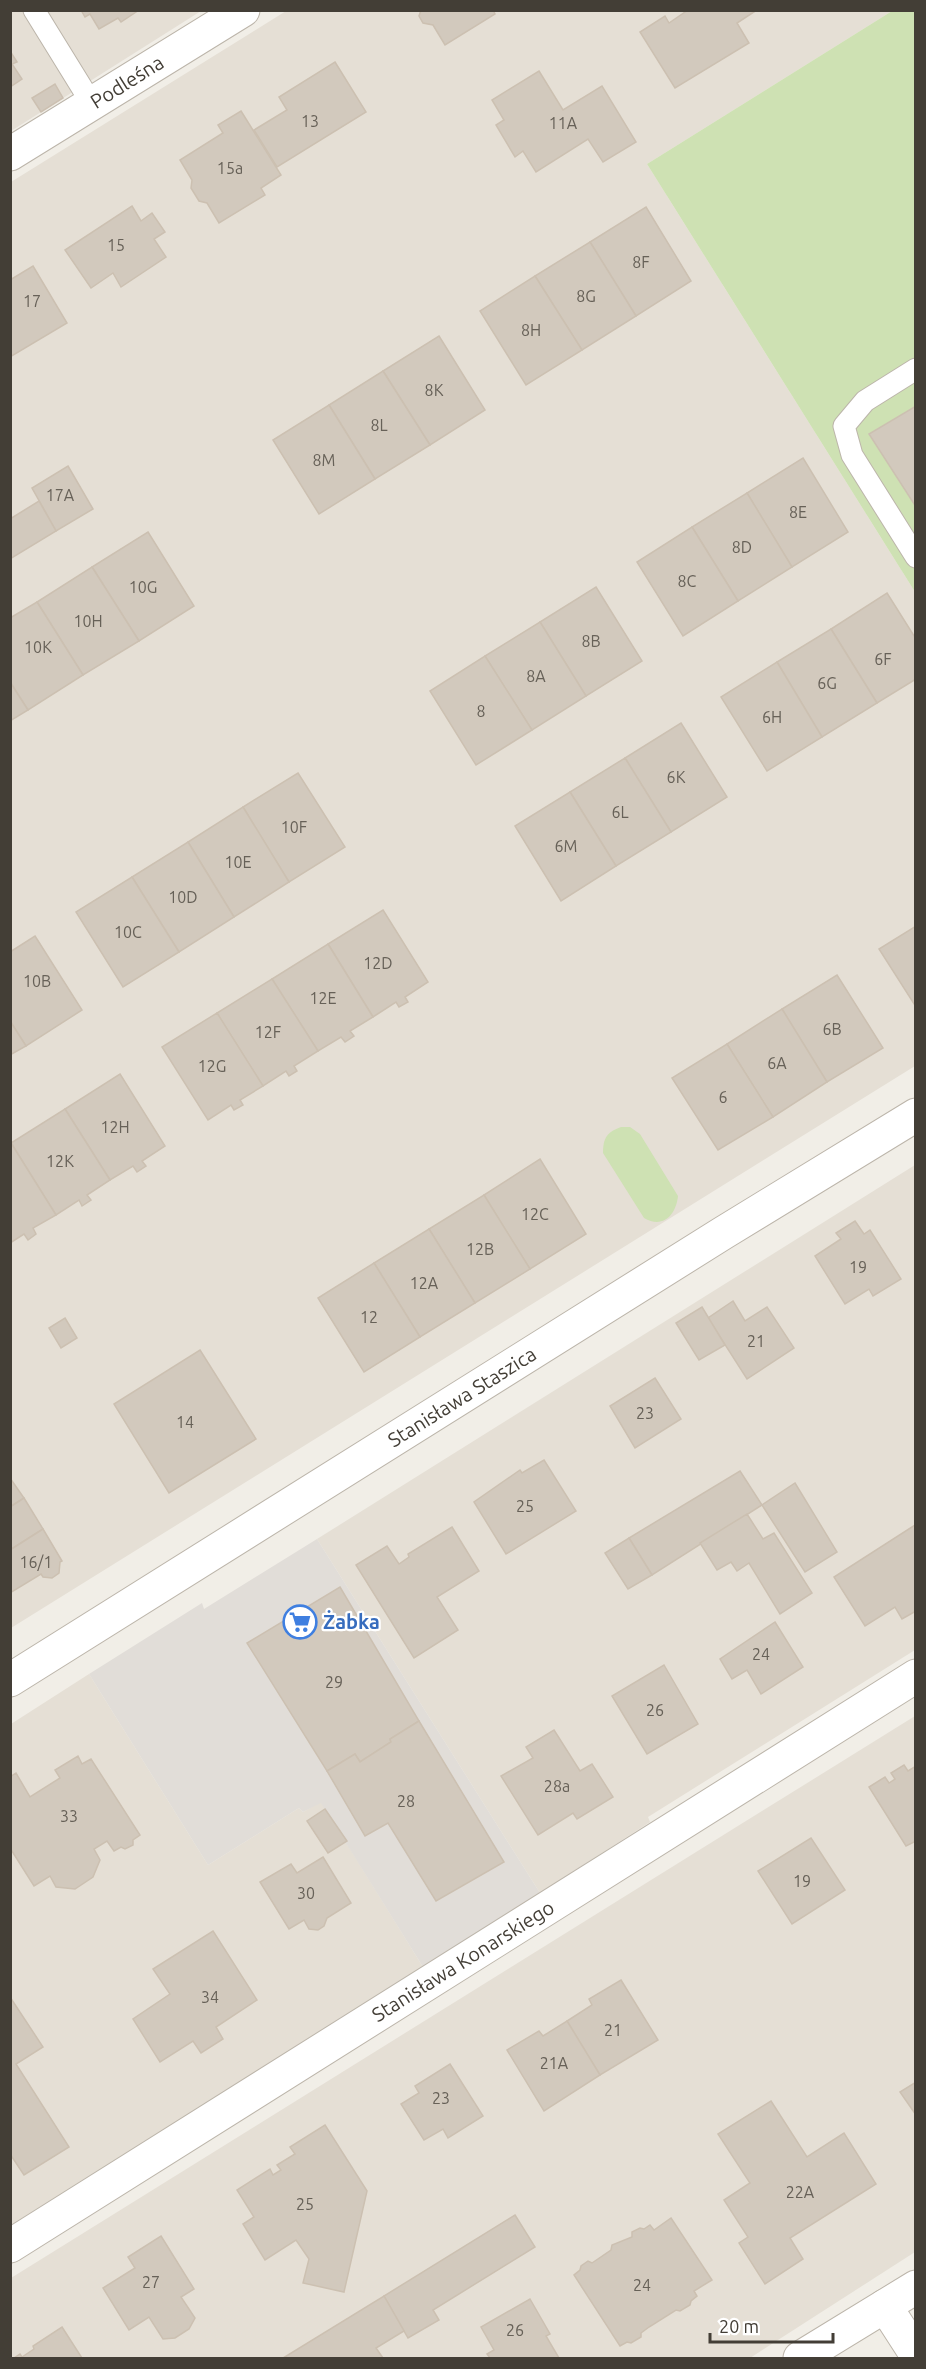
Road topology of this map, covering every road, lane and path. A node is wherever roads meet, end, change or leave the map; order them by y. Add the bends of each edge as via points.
1 (34, 10) edge
2 (243, 10) edge
3 (92, 104) junction
4 (10, 154) edge
5 (915, 369) edge
6 (915, 557) edge
7 (915, 1115) edge
8 (915, 1676) edge
9 (10, 1680) edge
10 (10, 2246) edge
11 (915, 2287) edge
12 (885, 2306) junction
13 (915, 2354) edge
14 (800, 2358) edge

1 - 3 lane
2 - 3 street, Podleśna
3 - 4 street, Podleśna
5 - 6 lane via 865,401 844,426 852,455
7 - 9 street, Stanisława Staszica
8 - 10 street, Stanisława Konarskiego
11 - 12 street
12 - 13 street
12 - 14 street

